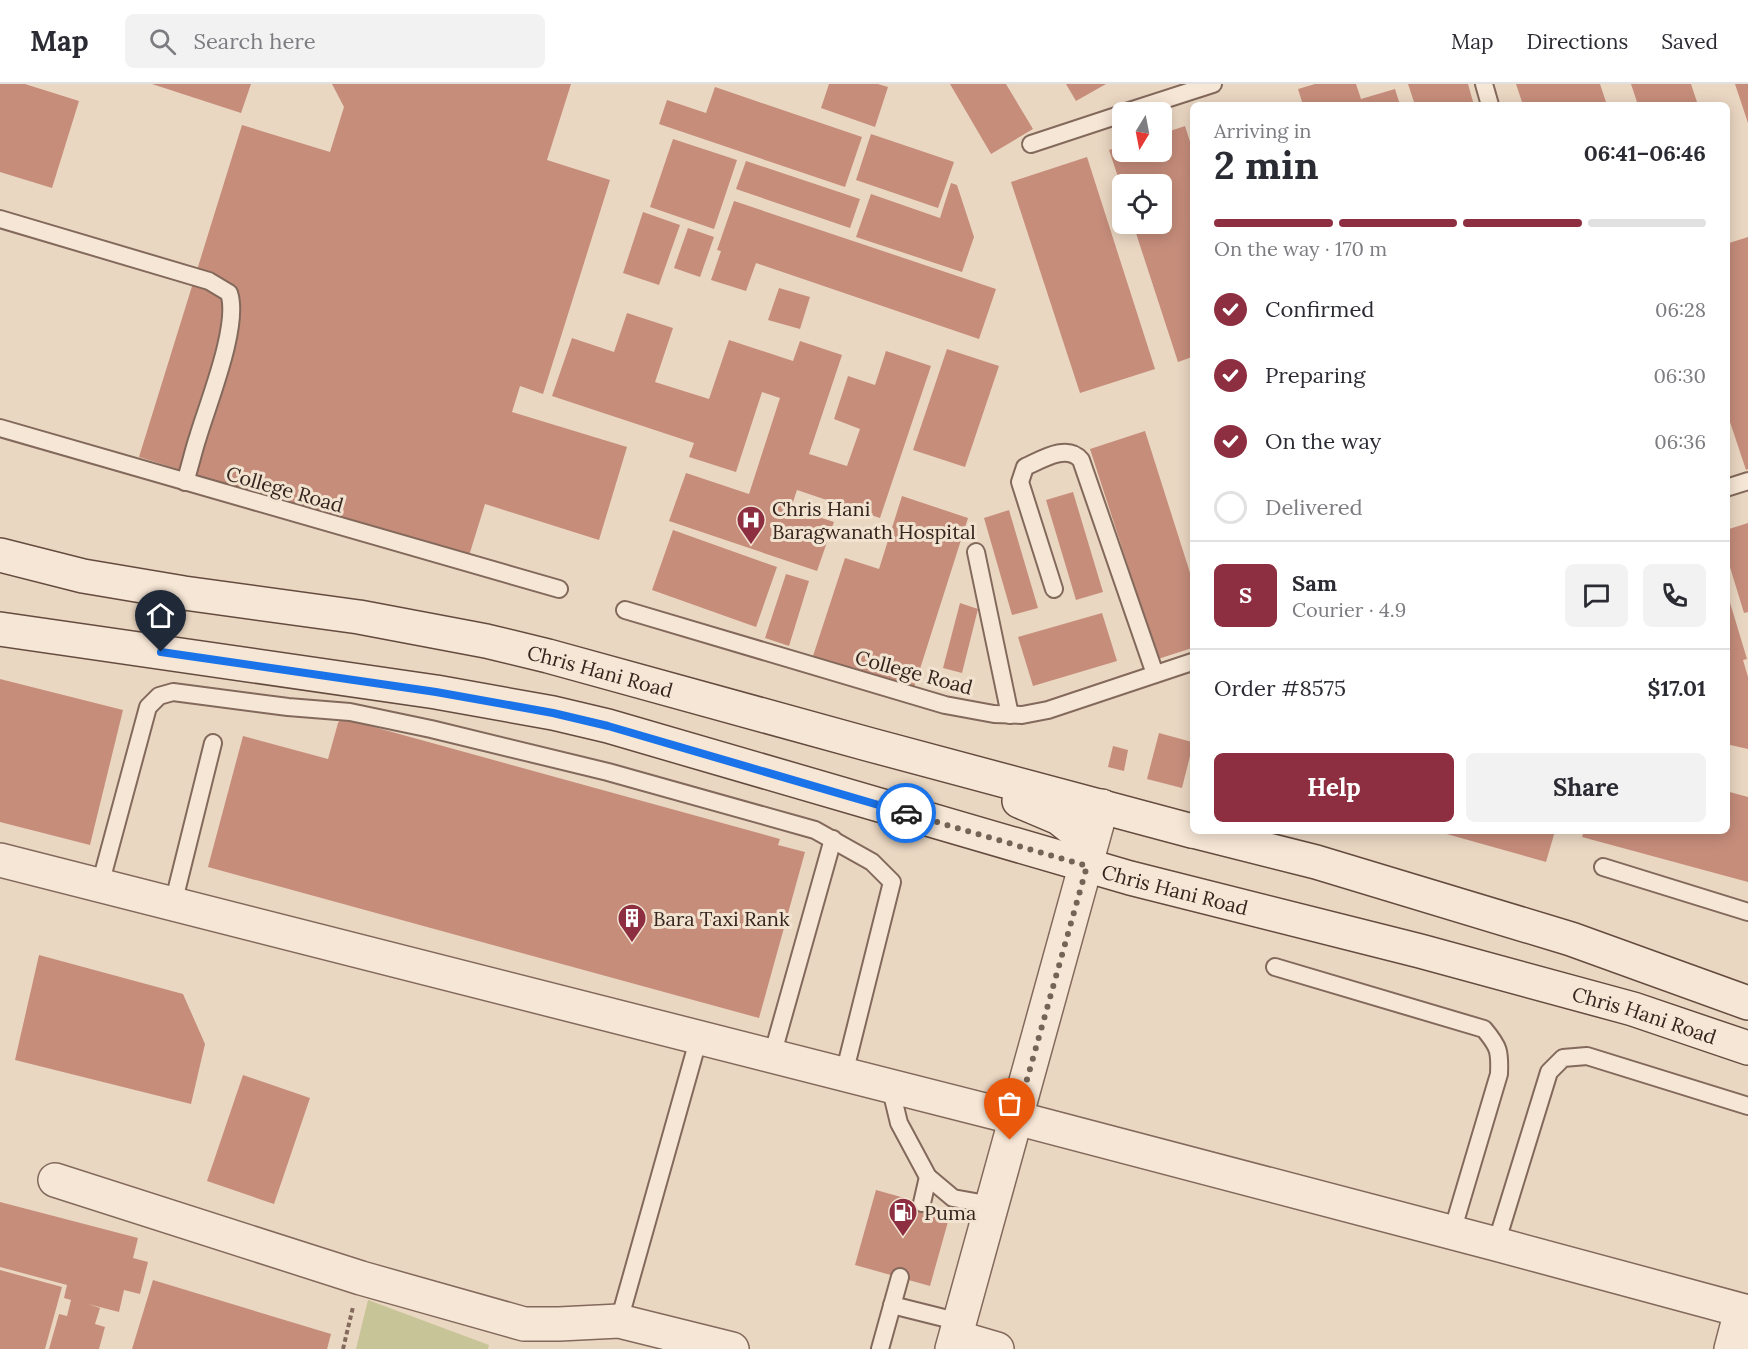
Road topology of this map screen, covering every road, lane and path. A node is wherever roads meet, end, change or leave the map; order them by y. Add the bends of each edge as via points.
1 (1213, 84) edge
2 (1484, 84) edge
3 (1158, 102) edge
4 (1489, 102) edge
5 (1112, 117) edge
6 (1031, 144) dead end
7 (0, 219) edge
8 (0, 428) edge
9 (1748, 481) edge
10 (185, 482) junction
11 (1730, 487) edge
12 (976, 552) dead end
13 (0, 555) edge
14 (559, 589) dead end
15 (1054, 589) dead end
16 (625, 610) dead end
17 (0, 629) edge
18 (1190, 663) edge
19 (1155, 674) junction
20 (1010, 715) junction
21 (213, 743) dead end
22 (872, 745) junction
23 (1102, 806) junction
24 (1190, 830) edge
25 (1205, 834) edge
26 (833, 839) junction
27 (0, 860) edge
28 (1087, 866) junction
29 (1603, 867) dead end
30 (100, 885) junction
31 (173, 904) junction
32 (1748, 912) edge
33 (1275, 967) dead end
34 (1748, 1003) edge
35 (699, 1037) junction
36 (1748, 1048) edge
37 (772, 1056) junction
38 (844, 1074) junction
39 (890, 1086) junction
40 (1748, 1106) edge
41 (1016, 1118) junction
42 (928, 1177) junction
43 (55, 1180) dead end
44 (922, 1203) dead end
45 (992, 1205) junction
46 (1452, 1232) junction
47 (1496, 1244) junction
48 (900, 1277) dead end
49 (361, 1278) junction
50 (892, 1305) junction
51 (1744, 1312) edge
52 (619, 1321) junction
53 (956, 1336) edge
54 (522, 1337) edge
55 (343, 1349) edge
56 (732, 1349) edge
57 (880, 1349) edge
58 (997, 1349) edge
59 (1731, 1349) edge

1 - 3 lane
2 - 4 lane
5 - 6 lane
7 - 10 lane via 209,281 229,293 231,320 219,375
8 - 10 lane, College Road
9 - 11 lane
10 - 14 lane, College Road
12 - 20 lane
13 - 22 main road, Chris Hani Road via 83,576 359,616 486,641
15 - 19 lane via 1020,482 1025,467 1064,452 1081,460
16 - 20 lane, College Road via 945,705
17 - 28 main road, Chris Hani Road via 436,692 553,713
18 - 19 lane, College Road
19 - 20 lane, College Road via 1048,710
21 - 31 lane
22 - 23 main road, Chris Hani Road
22 - 28 main road via 1059,818 1079,834
23 - 24 main road, Chris Hani Road
23 - 28 main road
25 - 34 main road, Chris Hani Road via 1316,862 1571,939
26 - 30 lane via 815,830 620,775 431,729 350,712 173,692 159,696 148,707
26 - 37 lane
26 - 38 lane via 872,861 892,882
27 - 30 main road
28 - 36 main road, Chris Hani Road via 1543,984
28 - 41 main road
29 - 32 lane
30 - 31 main road
31 - 35 main road
33 - 46 lane via 1484,1029 1495,1041 1500,1055 1499,1074
35 - 37 main road
35 - 52 lane
37 - 38 main road
38 - 39 main road
39 - 41 main road
39 - 42 lane via 898,1123
40 - 47 lane via 1587,1056 1563,1058 1549,1072
41 - 45 main road
41 - 46 main road
42 - 44 lane
42 - 45 lane via 953,1198
43 - 49 main road
45 - 53 main road
46 - 47 main road
47 - 51 main road
48 - 50 lane
49 - 54 main road
49 - 55 path
50 - 53 lane
50 - 57 lane
51 - 59 main road
52 - 54 main road via 559,1324
52 - 56 main road
53 - 58 main road

